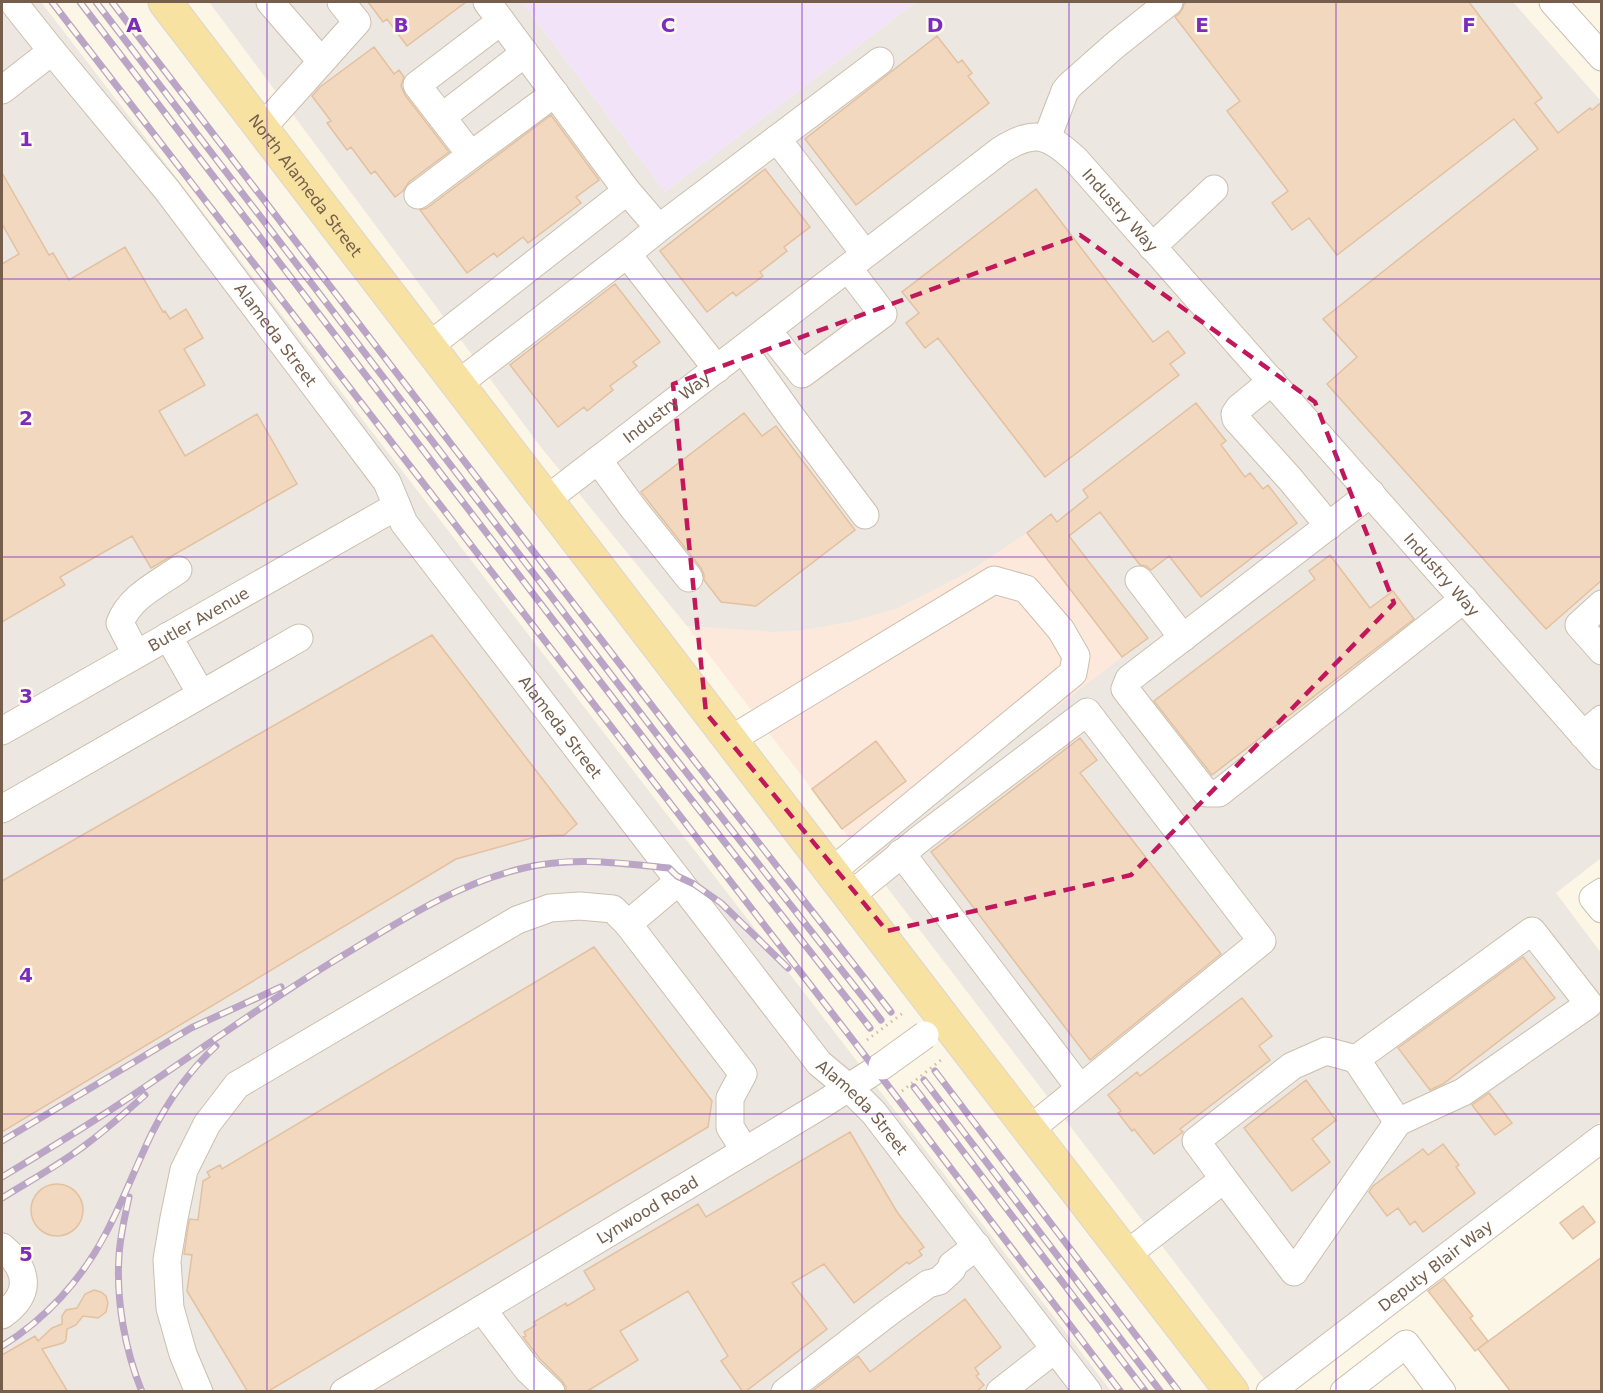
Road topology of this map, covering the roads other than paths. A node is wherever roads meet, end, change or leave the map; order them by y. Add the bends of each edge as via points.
1 (13, 2) edge
2 (165, 2) edge
3 (270, 2) edge
4 (341, 2) edge
5 (1169, 2) edge
6 (1553, 2) edge
7 (494, 11) edge
8 (52, 51) junction
9 (525, 53) junction
10 (1602, 57) edge
11 (880, 61) dead end
12 (321, 62) junction
13 (2, 90) edge
14 (555, 93) junction
15 (442, 117) junction
16 (262, 128) junction
17 (1047, 138) junction
18 (777, 139) junction
19 (471, 155) junction
20 (1214, 189) dead end
21 (627, 191) junction
22 (418, 195) dead end
23 (659, 228) junction
24 (1152, 247) junction
25 (627, 255) junction
26 (856, 261) junction
27 (767, 330) junction
28 (743, 349) junction
29 (444, 366) junction
30 (717, 369) junction
31 (1272, 381) junction
32 (598, 460) junction
33 (1371, 493) junction
34 (546, 500) junction
35 (397, 506) junction
36 (865, 515) dead end
37 (1329, 525) junction
38 (177, 570) dead end
39 (689, 578) dead end
40 (1139, 580) dead end
41 (1464, 599) junction
42 (1602, 604) edge
43 (168, 636) junction
44 (300, 638) dead end
45 (1183, 638) junction
46 (1602, 651) edge
47 (136, 654) junction
48 (201, 694) junction
49 (1592, 727) edge
50 (2, 731) edge
51 (730, 740) junction
52 (1602, 756) edge
53 (2, 809) edge
54 (901, 854) junction
55 (679, 881) junction
56 (841, 884) junction
57 (1602, 892) edge
58 (1602, 909) edge
59 (628, 924) junction
60 (935, 1028) junction
61 (1356, 1059) junction
62 (849, 1088) junction
63 (1080, 1088) junction
64 (1398, 1122) junction
65 (1029, 1130) junction
66 (1602, 1138) edge
67 (745, 1151) junction
68 (1224, 1179) junction
69 (977, 1246) junction
70 (2, 1247) edge
71 (1126, 1255) junction
72 (482, 1309) junction
73 (2, 1315) edge
74 (1055, 1349) junction
75 (1083, 1390) edge
76 (199, 1392) edge
77 (344, 1392) edge
78 (551, 1392) edge
79 (784, 1392) edge
80 (1000, 1392) edge
81 (1232, 1392) edge
82 (1270, 1392) edge
83 (1344, 1392) edge
84 (1442, 1392) edge

1 - 8 street
2 - 16 main road, North Alameda Street
3 - 12 street
4 - 12 street via 357,22
5 - 17 street via 1070,85
6 - 10 street
7 - 9 street
7 - 15 street via 417,85
8 - 13 street
8 - 35 street, Alameda Street via 167,190 387,482
9 - 14 street
9 - 15 street
11 - 18 street
12 - 16 street
14 - 19 street
14 - 21 street
15 - 19 street
16 - 29 main road, North Alameda Street
17 - 24 street, Industry Way via 1076,160
17 - 26 street, Industry Way via 1016,141 1001,150
18 - 23 street
18 - 26 street
19 - 22 street
20 - 24 street
21 - 23 street
21 - 29 street
23 - 25 street
24 - 31 street, Industry Way
25 - 29 street
25 - 30 street
26 - 27 street, Industry Way
26 - 27 street via 883,314 802,374
27 - 28 street, Industry Way
28 - 30 street, Industry Way
28 - 36 street
29 - 34 main road
30 - 32 street, Industry Way
31 - 33 street, Industry Way
31 - 37 street via 1239,408 1236,419
32 - 34 street, Industry Way
32 - 39 street
33 - 37 street
33 - 41 street, Industry Way
34 - 51 main road
35 - 43 street, Butler Avenue
35 - 55 street, Alameda Street via 404,523
37 - 45 street
38 - 47 street via 139,596 123,614 120,623
40 - 45 street
41 - 45 street via 1220,793 1206,793 1125,689 1129,679
41 - 49 street, Industry Way
42 - 46 street via 1579,625
43 - 47 street, Butler Avenue
43 - 48 street
44 - 48 street
47 - 50 street, Butler Avenue
48 - 53 street
49 - 52 street, Industry Way
51 - 56 main road
51 - 56 street via 994,580 1026,590 1061,630 1076,656 1073,673
54 - 56 street
54 - 63 street
54 - 63 street via 1087,712 1262,941
55 - 59 street
55 - 62 street, Alameda Street via 819,1063
56 - 60 main road
57 - 58 street via 1593,898
59 - 67 street via 743,1074 730,1098 729,1127
59 - 76 street via 613,909 580,906 550,908 517,920 237,1085 207,1125 184,1170 167,1260 170,1308
60 - 62 street, Lynwood Road, bridge
60 - 65 main road
61 - 64 street
61 - 64 street via 1532,931 1589,1004 1463,1092
61 - 68 street via 1326,1051 1292,1066 1196,1141
62 - 67 street, Lynwood Road
62 - 69 street, Alameda Street via 874,1113
63 - 65 street
64 - 68 street via 1294,1272
65 - 71 main road
66 - 82 street, Deputy Blair Way
67 - 72 street, Lynwood Road
68 - 71 street
69 - 74 street, Alameda Street
69 - 79 street via 934,1273 928,1284
70 - 73 street via 22,1271 24,1288 12,1308
71 - 81 main road
72 - 77 street, Lynwood Road
72 - 78 street via 528,1370
74 - 75 street, Alameda Street
74 - 80 street
83 - 84 street via 1406,1344

